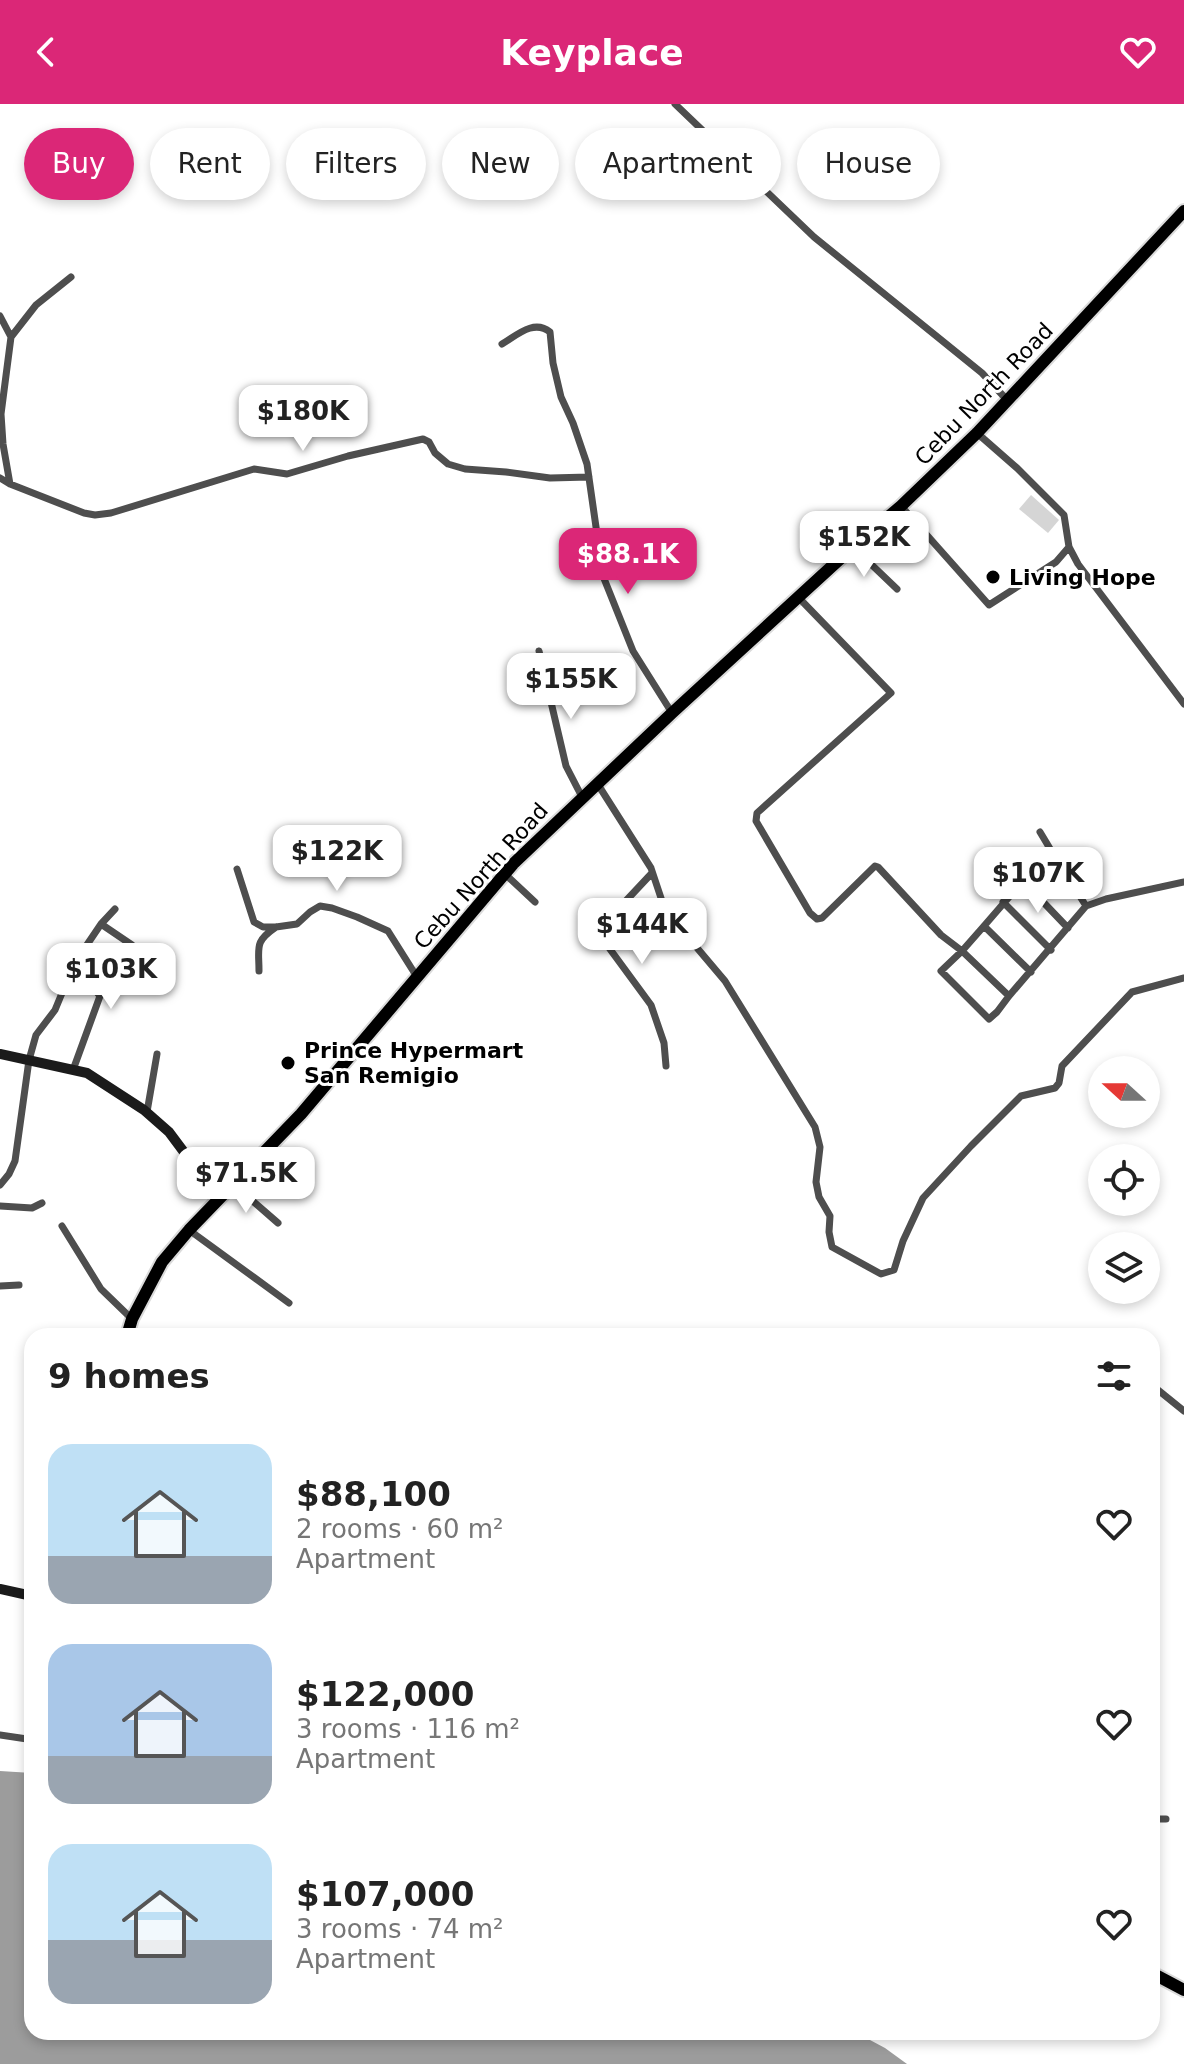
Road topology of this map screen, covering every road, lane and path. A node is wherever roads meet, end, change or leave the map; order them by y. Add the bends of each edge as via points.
1 (675, 104) edge
2 (1184, 211) edge
3 (71, 277) dead end
4 (0, 316) edge
5 (11, 337) junction
6 (502, 344) dead end
7 (1008, 401) junction
8 (977, 433) junction
9 (589, 477) junction
10 (0, 478) edge
11 (10, 484) junction
12 (901, 506) junction
13 (853, 547) junction
14 (1069, 547) junction
15 (1056, 562) junction
16 (1078, 564) junction
17 (897, 589) dead end
18 (798, 597) junction
19 (539, 651) dead end
20 (1184, 704) edge
21 (672, 713) junction
22 (597, 783) junction
23 (582, 797) junction
24 (1040, 832) dead end
25 (1049, 847) junction
26 (237, 869) dead end
27 (652, 873) junction
28 (505, 874) junction
29 (1023, 881) junction
30 (1184, 882) edge
31 (535, 902) dead end
32 (1003, 902) junction
33 (1086, 906) junction
34 (115, 909) dead end
35 (101, 924) junction
36 (984, 926) junction
37 (276, 927) junction
38 (1068, 928) junction
39 (132, 945) dead end
40 (1051, 950) junction
41 (962, 951) junction
42 (74, 964) junction
43 (259, 971) dead end
44 (1031, 972) junction
45 (417, 977) junction
46 (1184, 978) edge
47 (1009, 996) junction
48 (0, 1054) edge
49 (157, 1054) dead end
50 (29, 1060) junction
51 (666, 1066) dead end
52 (73, 1070) junction
53 (147, 1112) junction
54 (233, 1184) junction
55 (0, 1185) edge
56 (219, 1199) junction
57 (42, 1203) dead end
58 (0, 1206) edge
59 (278, 1223) dead end
60 (62, 1226) dead end
61 (189, 1230) junction
62 (19, 1285) dead end
63 (0, 1286) edge
64 (289, 1303) dead end
65 (132, 1319) junction
66 (129, 1328) edge
67 (1160, 1392) edge
68 (1184, 1411) edge
69 (0, 1589) edge
70 (24, 1594) edge
71 (0, 1735) edge
72 (24, 1739) edge
73 (1160, 1819) edge
74 (1166, 1819) dead end
75 (1160, 1977) edge
76 (1184, 1990) edge

1 - 7 street via 814,237 982,373
2 - 7 highway, Cebu North Road
3 - 5 street via 36,305
4 - 5 street
5 - 11 street via 1,414
6 - 9 street via 536,326 550,332 561,397
7 - 8 highway, Cebu North Road
8 - 12 highway, Cebu North Road
8 - 14 street via 1064,515
9 - 11 street via 465,469 448,464 423,439 287,474 254,469 95,515
9 - 21 street via 603,576 633,651
10 - 11 street
12 - 13 highway, Cebu North Road
12 - 15 street via 989,605
13 - 17 street
13 - 18 highway, Cebu North Road
14 - 15 street
14 - 16 street
15 - 16 street
16 - 20 street
18 - 21 highway, Cebu North Road
18 - 41 street via 891,693 763,806 756,821 817,919 875,866
19 - 23 street via 566,766
21 - 22 highway, Cebu North Road
22 - 23 highway, Cebu North Road
22 - 27 street
23 - 28 highway, Cebu North Road
24 - 25 street
25 - 29 street
25 - 33 street
26 - 37 street via 254,922
27 - 46 street via 665,910 725,981 815,1127 820,1147 816,1182 830,1216 832,1247 881,1274 894,1270 923,1198 1021,1096 1055,1088 1062,1066 1132,992
27 - 51 street via 603,929 604,941 651,1005
28 - 31 street
28 - 45 highway, Cebu North Road
29 - 32 street
29 - 38 street
30 - 33 street
32 - 36 street
32 - 40 street
33 - 38 street
34 - 35 street
35 - 39 street
35 - 42 street
36 - 41 street
36 - 44 street
37 - 43 street via 259,944
37 - 45 street via 297,924 320,906 357,917 388,931
38 - 40 street
40 - 44 street
41 - 47 street
41 - 47 street via 941,971 979,1011 989,1019
42 - 50 street via 55,1010 36,1035
42 - 52 street via 100,996
44 - 47 street
45 - 54 highway, Cebu North Road via 301,1114
48 - 50 street
49 - 53 street
50 - 52 street
50 - 55 street via 15,1161
52 - 53 street via 87,1073
53 - 56 street via 169,1132
54 - 56 highway, Cebu North Road
54 - 59 street
56 - 61 highway, Cebu North Road
57 - 58 street via 32,1208
60 - 65 street via 101,1289
61 - 64 street
61 - 65 highway, Cebu North Road via 162,1262
62 - 63 street
65 - 66 highway, Cebu North Road
67 - 68 street
69 - 70 street
71 - 72 street
73 - 74 street
75 - 76 highway

